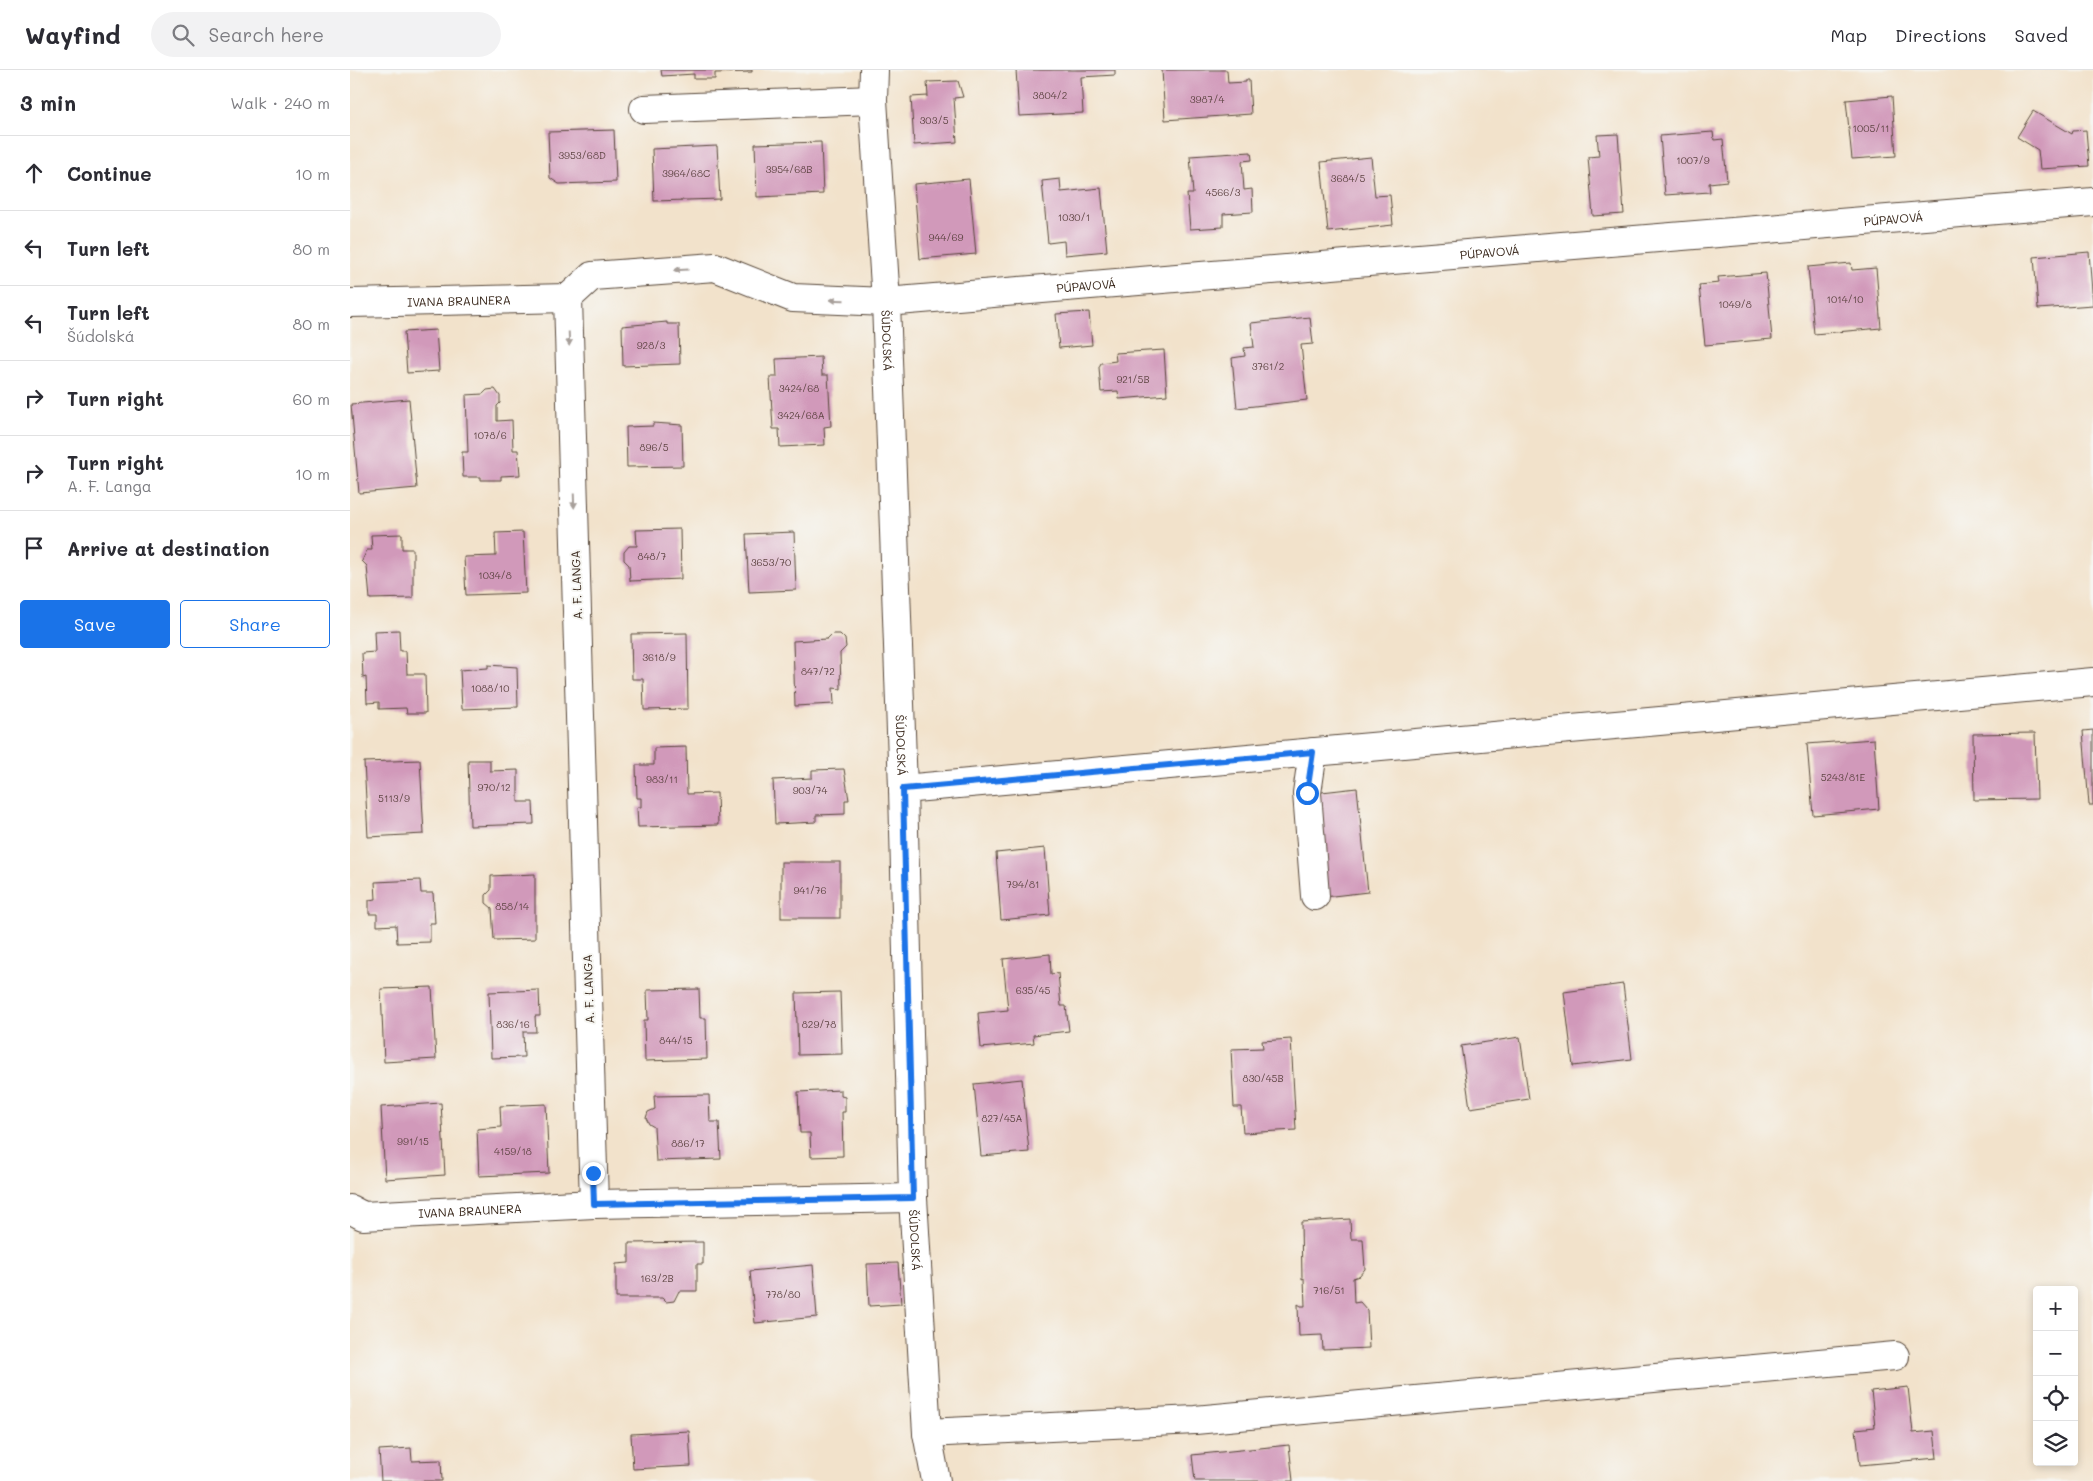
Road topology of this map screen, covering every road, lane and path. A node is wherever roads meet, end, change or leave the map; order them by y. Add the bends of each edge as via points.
1 (874, 70) edge
2 (873, 100) junction
3 (644, 109) dead end
4 (2093, 202) edge
5 (568, 298) junction
6 (886, 302) junction
7 (350, 303) edge
8 (2093, 682) edge
9 (1313, 752) junction
10 (903, 789) junction
11 (1314, 896) dead end
12 (913, 1198) junction
13 (594, 1204) junction
14 (350, 1209) edge
15 (1895, 1356) dead end
16 (927, 1433) junction
17 (936, 1481) edge

1 - 2 street, ŠÚDOLSKÁ
2 - 3 street
2 - 6 street, ŠÚDOLSKÁ
4 - 6 street, PÚPAVOVÁ
6 -> 5 street via 793,298 715,267 592,276
5 - 7 street, IVANA BRAUNERA
5 -> 13 street, A. F. LANGA
6 - 10 street, ŠÚDOLSKÁ
8 - 9 street
9 - 10 street
9 - 11 street via 1307,793
10 - 12 street, ŠÚDOLSKÁ
12 - 13 street, IVANA BRAUNERA
12 - 16 street, ŠÚDOLSKÁ
13 - 14 street, IVANA BRAUNERA via 363,1216
15 - 16 street via 1195,1420
16 - 17 street, ŠÚDOLSKÁ

